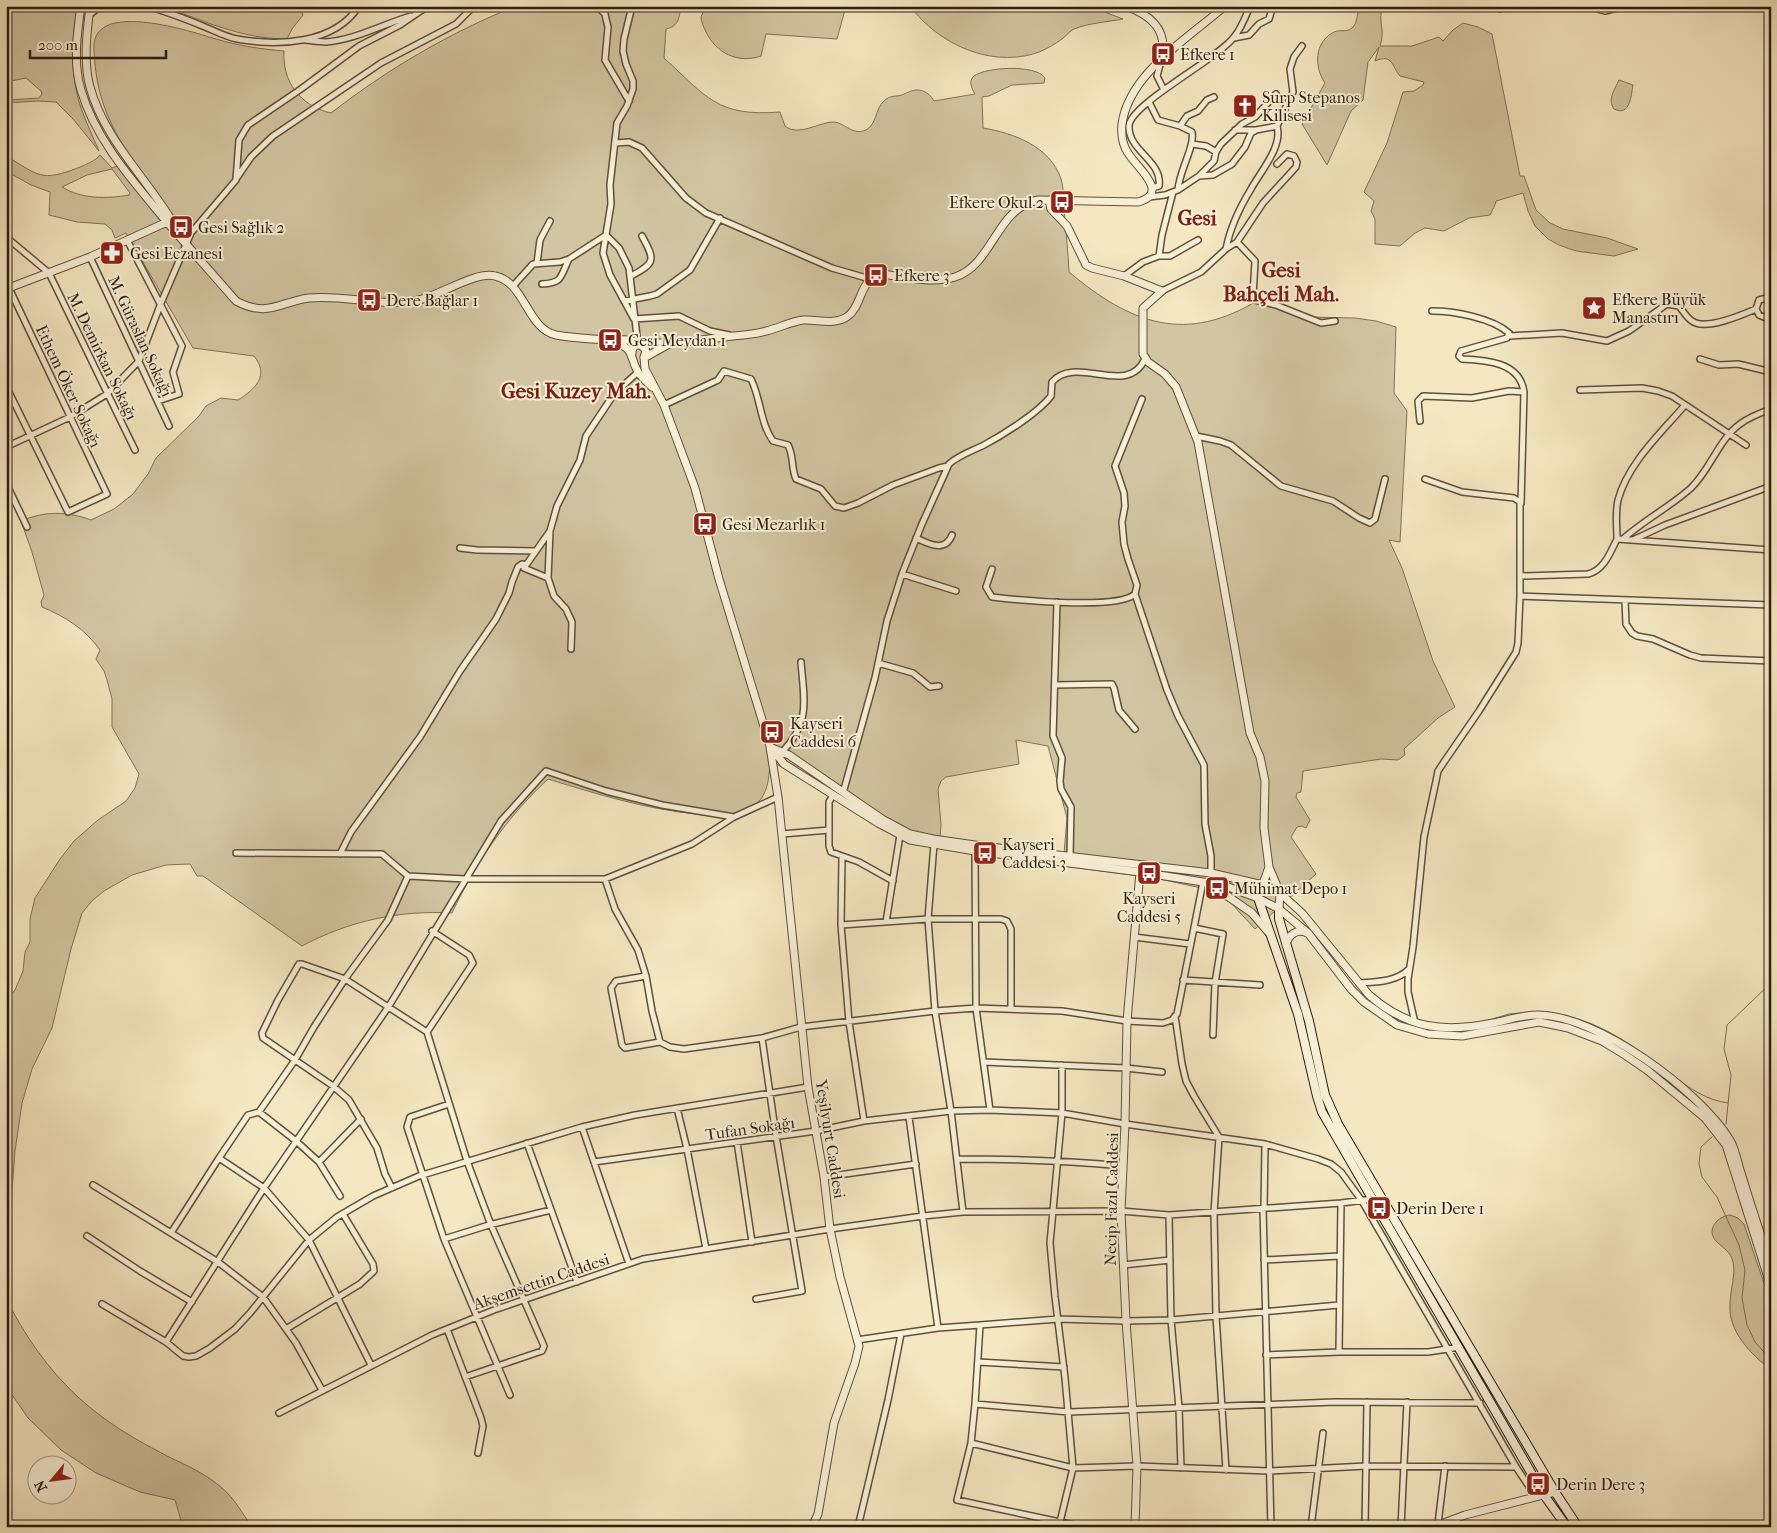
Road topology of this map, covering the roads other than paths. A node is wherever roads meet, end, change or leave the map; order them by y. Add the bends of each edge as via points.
1 (81, 6) edge
2 (90, 6) edge
3 (100, 6) edge
4 (147, 6) edge
5 (359, 6) edge
6 (428, 6) edge
7 (474, 6) edge
8 (596, 6) edge
9 (632, 6) edge
10 (1125, 6) edge
11 (1225, 6) edge
12 (1250, 6) edge
13 (1273, 6) edge
14 (1586, 6) edge
15 (1625, 6) edge
16 (416, 14) junction
17 (89, 15) junction
18 (1234, 38) junction
19 (301, 40) junction
20 (1302, 46) dead end
21 (1161, 61) junction
22 (1164, 90) junction
23 (1276, 94) dead end
24 (1214, 96) dead end
25 (629, 101) junction
26 (1149, 102) junction
27 (1180, 126) junction
28 (1277, 126) junction
29 (1235, 130) junction
30 (1256, 130) junction
31 (616, 143) junction
32 (1192, 144) junction
33 (1216, 152) junction
34 (1277, 164) dead end
35 (1199, 176) junction
36 (236, 180) junction
37 (1152, 188) junction
38 (1175, 191) junction
39 (1149, 197) junction
40 (1049, 200) junction
41 (720, 218) junction
42 (550, 221) dead end
43 (167, 222) junction
44 (606, 235) junction
45 (642, 236) dead end
46 (6, 237) edge
47 (127, 240) junction
48 (1198, 240) dead end
49 (1237, 242) junction
50 (186, 244) junction
51 (1226, 249) junction
52 (1159, 256) junction
53 (90, 257) junction
54 (569, 259) junction
55 (537, 263) junction
56 (49, 272) junction
57 (631, 276) junction
58 (1124, 276) junction
59 (870, 279) junction
60 (542, 284) dead end
61 (513, 286) junction
62 (8, 288) edge
63 (1162, 290) junction
64 (1771, 297) edge
65 (633, 298) junction
66 (624, 301) junction
67 (160, 303) junction
68 (1756, 309) junction
69 (1432, 311) dead end
70 (634, 319) junction
71 (1771, 320) edge
72 (1335, 321) dead end
73 (742, 335) junction
74 (1509, 336) junction
75 (610, 340) junction
76 (671, 343) junction
77 (638, 345) junction
78 (632, 354) junction
79 (644, 357) junction
80 (1145, 359) junction
81 (1700, 359) dead end
82 (139, 360) junction
83 (638, 372) junction
84 (1771, 372) edge
85 (6, 386) edge
86 (1580, 390) dead end
87 (1524, 392) junction
88 (658, 393) junction
89 (108, 394) junction
90 (1142, 399) dead end
91 (158, 401) junction
92 (664, 405) junction
93 (1685, 405) junction
94 (1771, 409) edge
95 (70, 417) junction
96 (1420, 421) dead end
97 (170, 426) dead end
98 (1729, 434) junction
99 (30, 436) junction
100 (1196, 436) junction
101 (1746, 445) dead end
102 (6, 447) edge
103 (134, 450) dead end
104 (950, 466) junction
105 (1385, 479) dead end
106 (1426, 479) dead end
107 (6, 483) edge
108 (1771, 486) edge
109 (1521, 504) junction
110 (27, 527) dead end
111 (550, 531) junction
112 (952, 535) dead end
113 (916, 538) junction
114 (1620, 540) junction
115 (1632, 540) junction
116 (460, 548) dead end
117 (1771, 550) edge
118 (536, 551) junction
119 (526, 566) junction
120 (992, 569) dead end
121 (902, 574) junction
122 (1520, 576) junction
123 (548, 578) junction
124 (956, 591) dead end
125 (1135, 594) junction
126 (1520, 596) junction
127 (1625, 600) junction
128 (1057, 602) junction
129 (1771, 605) edge
130 (571, 649) dead end
131 (1771, 661) edge
132 (801, 662) dead end
133 (878, 663) junction
134 (1055, 684) junction
135 (939, 686) dead end
136 (1135, 729) dead end
137 (770, 746) junction
138 (782, 752) junction
139 (843, 793) junction
140 (833, 795) junction
141 (778, 797) junction
142 (734, 816) junction
143 (829, 830) junction
144 (782, 834) junction
145 (900, 835) junction
146 (934, 844) junction
147 (975, 851) junction
148 (236, 853) dead end
149 (340, 854) junction
150 (1070, 856) junction
151 (842, 857) junction
152 (1269, 868) junction
153 (1140, 872) junction
154 (1211, 873) junction
155 (408, 876) junction
156 (465, 879) junction
157 (605, 879) junction
158 (893, 881) junction
159 (1203, 882) junction
160 (1262, 885) junction
161 (1280, 893) junction
162 (1258, 898) junction
163 (1279, 909) junction
164 (928, 919) junction
165 (974, 919) junction
166 (886, 922) junction
167 (840, 925) junction
168 (1194, 928) junction
169 (432, 931) junction
170 (1308, 933) junction
171 (1134, 937) junction
172 (1190, 944) junction
173 (1275, 944) junction
174 (1286, 948) junction
175 (1411, 965) junction
176 (646, 976) junction
177 (345, 979) junction
178 (1183, 980) junction
179 (1215, 983) junction
180 (1358, 984) junction
181 (1260, 985) dead end
182 (389, 1006) junction
183 (976, 1008) junction
184 (1011, 1009) junction
185 (935, 1011) junction
186 (1175, 1016) junction
187 (1127, 1021) junction
188 (849, 1022) junction
189 (1415, 1023) junction
190 (801, 1027) junction
191 (427, 1032) junction
192 (1213, 1035) dead end
193 (762, 1038) junction
194 (660, 1042) junction
195 (295, 1060) junction
196 (984, 1062) junction
197 (1062, 1065) junction
198 (1126, 1068) junction
199 (1162, 1072) dead end
200 (334, 1086) junction
201 (808, 1087) junction
202 (771, 1092) junction
203 (450, 1104) junction
204 (678, 1108) junction
205 (990, 1110) junction
206 (951, 1111) junction
207 (259, 1112) junction
208 (1062, 1113) junction
209 (909, 1117) junction
210 (361, 1119) junction
211 (864, 1121) junction
212 (1125, 1124) junction
213 (582, 1127) junction
214 (816, 1131) junction
215 (776, 1136) junction
216 (1220, 1138) junction
217 (296, 1141) junction
218 (737, 1142) junction
219 (527, 1144) junction
220 (1266, 1144) junction
221 (687, 1149) junction
222 (219, 1158) junction
223 (957, 1159) junction
224 (467, 1161) junction
225 (1057, 1161) junction
226 (319, 1162) junction
227 (594, 1162) junction
228 (916, 1164) junction
229 (1124, 1166) junction
230 (422, 1176) junction
231 (824, 1177) junction
232 (93, 1185) dead end
233 (264, 1188) junction
234 (392, 1188) junction
235 (340, 1196) dead end
236 (1374, 1199) junction
237 (1362, 1201) junction
238 (1342, 1203) junction
239 (1264, 1208) junction
240 (551, 1210) junction
241 (1052, 1211) junction
242 (1121, 1211) junction
243 (963, 1212) junction
244 (1214, 1213) junction
245 (343, 1214) junction
246 (1169, 1215) junction
247 (923, 1216) junction
248 (491, 1225) junction
249 (830, 1229) junction
250 (170, 1233) junction
251 (793, 1235) junction
252 (87, 1236) dead end
253 (444, 1239) junction
254 (309, 1240) junction
255 (752, 1242) junction
256 (706, 1249) junction
257 (1340, 1256) junction
258 (1170, 1260) junction
259 (1264, 1260) junction
260 (218, 1262) junction
261 (629, 1264) junction
262 (1123, 1264) junction
263 (1771, 1266) edge
264 (577, 1282) junction
265 (1771, 1287) edge
266 (263, 1297) junction
267 (338, 1297) junction
268 (756, 1299) dead end
269 (525, 1300) junction
270 (192, 1302) junction
271 (102, 1304) dead end
272 (1339, 1305) junction
273 (1265, 1311) junction
274 (1216, 1316) junction
275 (477, 1317) junction
276 (1058, 1319) junction
277 (1171, 1320) junction
278 (1126, 1321) junction
279 (980, 1325) junction
280 (938, 1328) junction
281 (286, 1329) junction
282 (447, 1329) junction
283 (901, 1334) junction
284 (857, 1340) junction
285 (166, 1342) junction
286 (1460, 1347) junction
287 (1448, 1349) junction
288 (1339, 1352) junction
289 (1266, 1355) junction
290 (978, 1362) junction
291 (371, 1365) junction
292 (498, 1366) junction
293 (1064, 1367) junction
294 (465, 1377) junction
295 (322, 1390) junction
296 (510, 1395) dead end
297 (1367, 1402) junction
298 (1408, 1402) junction
299 (1480, 1403) junction
300 (975, 1404) junction
301 (1267, 1405) junction
302 (1223, 1406) junction
303 (1178, 1408) junction
304 (1132, 1411) junction
305 (1069, 1412) junction
306 (279, 1413) dead end
307 (1323, 1433) dead end
308 (971, 1443) junction
309 (478, 1453) dead end
310 (1137, 1466) junction
311 (1366, 1466) junction
312 (1404, 1466) junction
313 (1445, 1466) junction
314 (1516, 1467) junction
315 (1073, 1468) junction
316 (1181, 1468) junction
317 (1226, 1470) junction
318 (1319, 1470) junction
319 (1269, 1471) junction
320 (1554, 1492) junction
321 (1540, 1496) junction
322 (1059, 1524) edge
323 (1436, 1525) edge
324 (812, 1527) edge
325 (858, 1527) edge
326 (1083, 1527) edge
327 (1135, 1527) edge
328 (1271, 1527) edge
329 (1311, 1527) edge
330 (1365, 1527) edge
331 (1402, 1527) edge
332 (1567, 1527) edge
333 (1578, 1527) edge

1 - 43 street via 77,60 80,88 91,117 126,174
2 - 17 street
3 - 17 street
4 - 19 street via 236,38
5 - 19 street via 338,27
6 - 16 street
7 - 36 street via 456,24 381,64 273,136 252,157
8 - 25 street via 604,14 608,27 605,60
9 - 25 street via 623,44 634,85
10 - 21 street via 1146,15 1160,31 1163,42
11 - 21 street
12 - 18 street
13 - 18 street via 1269,20 1259,24 1249,35
14 - 15 street via 1605,11
16 - 19 street via 345,38 325,42
16 - 36 street via 360,46 248,125 239,140
17 - 50 street via 86,60 90,86 100,113 134,168 169,213
18 - 22 street via 1210,59
20 - 28 street via 1290,69 1293,92
21 - 22 street via 1157,76
21 - 37 street via 1131,94 1121,133 1127,153
22 - 26 street
23 - 29 street via 1255,117
24 - 27 street via 1198,111 1187,116
25 - 31 street via 617,123
26 - 27 street via 1158,120
26 - 37 street via 1129,126 1138,148 1159,176 1159,186
27 - 32 street via 1192,132
28 - 30 street
28 - 51 street via 1277,141 1268,164 1238,213
29 - 30 street
29 - 33 street
30 - 35 street via 1232,164 1213,175
31 - 41 street via 629,142 642,148 690,202
31 - 44 street
32 - 33 street via 1206,146
32 - 38 street
33 - 35 street via 1214,161
34 - 49 street via 1287,154 1298,162 1263,203
35 - 38 street
36 - 50 street via 202,219
37 - 39 street
38 - 39 street
38 - 52 street
39 - 40 street via 1138,202
40 - 58 street via 1051,209 1068,226 1086,265
40 - 59 street via 1028,202 1015,211 971,270 954,277 933,279 882,274
41 - 59 street via 832,268
41 - 65 street via 690,270 657,294
42 - 55 street via 540,240
43 - 47 street
43 - 50 street
44 - 54 street
44 - 57 street via 623,254
44 - 66 street via 604,259
45 - 57 street via 652,254 651,260 645,269
46 - 56 street
47 - 53 street
47 - 67 street
48 - 52 street via 1170,256
49 - 51 street
49 - 72 street via 1255,261 1255,300 1321,323
50 - 61 street via 236,301 259,310 309,298 384,302 419,300 483,275 505,279
50 - 67 street
51 - 63 street via 1201,272
52 - 58 street via 1143,262
53 - 56 street
53 - 82 street, M. Güraslan Sokağı
54 - 55 street
54 - 60 street via 558,281
55 - 61 street
56 - 62 street
56 - 89 street, M. Demirkan Sokağı
57 - 65 street
58 - 63 street
59 - 73 street via 849,316 835,321 803,320 765,332
61 - 75 street via 549,333
62 - 95 street, Ethem Öker Sokağı
63 - 80 street via 1143,308
64 - 68 street via 1759,300
65 - 66 street
65 - 70 street
66 - 70 street
67 - 82 street
67 - 91 street via 182,346 173,372 179,394
68 - 71 street via 1759,315
68 - 74 street via 1734,318 1699,324 1690,320 1679,306 1667,304 1629,331 1607,341 1562,333
69 - 74 street via 1466,314 1507,331
70 - 73 street via 680,316 716,332
70 - 77 street
73 - 76 street
74 - 87 street via 1461,351 1459,356 1509,369 1523,381
75 - 77 street via 629,340
75 - 78 street via 623,345
76 - 77 street
76 - 79 street
77 - 78 street
77 - 79 street via 646,349
78 - 79 street via 638,359
78 - 83 street
79 - 88 street
80 - 100 street via 1176,387
80 - 104 street via 1136,370 1122,377 1081,372 1057,377 1052,382 1051,396 1036,410 987,443 956,458
81 - 84 street
82 - 89 street
82 - 91 street, M. Güraslan Sokağı
83 - 88 street
83 - 111 street via 614,394 586,436 580,460 557,506
85 - 99 street
86 - 93 street via 1642,388 1672,396
87 - 96 street via 1472,398 1423,396 1418,401
87 - 109 street
88 - 92 street
89 - 95 street
89 - 103 street, M. Demirkan Sokağı
90 - 125 street via 1116,466 1124,493 1124,544 1138,584
91 - 97 street, M. Güraslan Sokağı
92 - 104 street via 718,380 724,371 751,379 765,427 774,441 788,446 791,451 796,479 820,489 835,506 844,508 893,485
92 - 137 street via 695,488
93 - 98 street
93 - 114 street via 1624,484 1618,502
94 - 98 street via 1748,419
95 - 99 street
95 - 99 street, Ethem Öker Sokağı via 107,494 68,512
98 - 101 street
98 - 114 street via 1691,487
99 - 102 street
100 - 105 street via 1227,443 1281,486 1333,501 1370,523 1376,519
100 - 152 street via 1203,460 1250,732 1265,781 1264,828
104 - 113 street
106 - 109 street via 1462,492 1516,498
107 - 110 street
108 - 115 street
109 - 122 street
111 - 118 street
111 - 123 street
112 - 113 street via 948,542 938,546
113 - 121 street
114 - 115 street
114 - 122 street via 1603,565 1594,572
115 - 117 street
116 - 118 street
118 - 119 street
119 - 123 street via 524,568
119 - 149 street via 519,565 496,619 420,737 350,832
120 - 128 street via 986,587 992,597
121 - 124 street
121 - 133 street
122 - 126 street
123 - 130 street via 554,596 566,608 572,622
125 - 128 street via 1120,601
125 - 154 street via 1167,690 1204,765 1205,824
126 - 127 street
126 - 175 street via 1516,652 1438,771 1424,837
127 - 129 street
127 - 131 street via 1626,624 1637,636 1701,658
128 - 134 street
132 - 138 street via 803,720 797,734
133 - 135 street via 913,673 930,687
133 - 139 street
134 - 136 street via 1112,684 1119,710
134 - 150 street via 1053,736 1062,758 1061,789 1071,807
137 - 138 street
137 - 140 street via 784,764
137 - 141 street, Yeşilyurt Caddesi
138 - 139 street
139 - 150 street via 910,834
140 - 143 street via 829,802
140 - 145 street
141 - 142 street
141 - 144 street, Yeşilyurt Caddesi
142 - 156 street via 662,805 546,771 500,821
142 - 157 street via 692,844
143 - 144 street
143 - 151 street via 830,850
144 - 190 street, Yeşilyurt Caddesi
145 - 146 street
145 - 158 street
146 - 147 street
146 - 164 street
147 - 153 street
147 - 165 street
148 - 149 street
149 - 155 street via 382,854
150 - 154 street
151 - 158 street
151 - 167 street
152 - 160 street
152 - 161 street
153 - 159 street
153 - 171 street, Necip Fazıl Caddesi
154 - 160 street
155 - 156 street
155 - 177 street via 388,920
156 - 157 street
156 - 169 street
157 - 176 street via 615,909 638,950
158 - 166 street
159 - 162 street via 1223,885
159 - 168 street
159 - 173 street via 1224,892 1252,913
160 - 161 street
160 - 162 street
161 - 163 street
161 - 180 street via 1302,913
162 - 163 street
162 - 173 main road
163 - 170 street
163 - 174 main road
164 - 165 street
164 - 166 street
164 - 185 street
165 - 183 street
165 - 184 street via 1001,919 1010,925
166 - 167 street
167 - 188 street
168 - 172 street
168 - 179 street via 1223,934
169 - 182 street
169 - 191 street via 469,955 473,963
170 - 174 street via 1299,931 1291,935
170 - 265 street via 1351,989 1397,1025 1428,1034 1462,1036 1539,1022 1568,1028 1602,1041 1647,1070 1705,1118 1726,1145
171 - 172 street
171 - 187 street, Necip Fazıl Caddesi
172 - 178 street
173 - 236 main road via 1298,1014 1322,1112
174 - 320 main road via 1309,1022 1325,1095 1338,1124
175 - 180 street via 1401,976
175 - 189 street via 1408,992
176 - 194 street
176 - 194 street via 616,981 610,991 622,1046
177 - 182 street
177 - 195 street
177 - 195 street via 302,964 296,967 262,1033 264,1040
178 - 179 street
178 - 186 street
179 - 181 street
179 - 192 street
180 - 189 street via 1382,1006
182 - 191 street
182 - 200 street
183 - 184 street
183 - 185 street
183 - 196 street
184 - 187 street via 1062,1011
185 - 188 street
185 - 206 street
186 - 187 street via 1163,1023
186 - 216 street via 1186,1081
187 - 198 street, Necip Fazıl Caddesi
188 - 190 street
188 - 211 street
189 - 263 street via 1443,1029 1524,1016 1556,1017 1606,1035 1630,1049 1695,1100 1730,1141
190 - 193 street
190 - 201 street, Yeşilyurt Caddesi
191 - 203 street
193 - 194 street via 684,1049
193 - 202 street
195 - 200 street
195 - 207 street
196 - 197 street
196 - 205 street
197 - 198 street
197 - 208 street
198 - 199 street
198 - 212 street, Necip Fazıl Caddesi
200 - 210 street via 349,1100
200 - 217 street
201 - 202 street
201 - 214 street, Yeşilyurt Caddesi
202 - 204 street
202 - 215 street
203 - 224 street
203 - 230 street via 410,1117 407,1126
204 - 213 street
204 - 221 street, Tufan Sokağı
205 - 206 street, Tufan Sokağı
205 - 208 street, Tufan Sokağı
206 - 209 street, Tufan Sokağı
206 - 223 street
207 - 217 street
207 - 222 street via 248,1115
208 - 212 street, Tufan Sokağı
208 - 225 street
209 - 211 street, Tufan Sokağı
209 - 228 street
210 - 226 street
210 - 234 street via 377,1148
211 - 214 street, Tufan Sokağı
212 - 216 street, Tufan Sokağı
212 - 229 street, Necip Fazıl Caddesi
213 - 219 street
213 - 227 street
214 - 215 street, Tufan Sokağı
214 - 231 street, Yeşilyurt Caddesi
215 - 218 street, Tufan Sokağı
215 - 251 street
216 - 220 street, Tufan Sokağı
216 - 244 street
217 - 226 street
217 - 233 street
218 - 221 street, Tufan Sokağı
218 - 255 street
219 - 224 street
219 - 240 street
220 - 237 street, Tufan Sokağı via 1331,1164 1341,1172
220 - 239 street
221 - 227 street
221 - 256 street, Tufan Sokağı
222 - 233 street
222 - 250 street
223 - 225 street
223 - 243 street
224 - 230 street
224 - 248 street
225 - 229 street
225 - 241 street
226 - 235 street
227 - 261 street
228 - 231 street
228 - 247 street
229 - 242 street, Necip Fazıl Caddesi
230 - 234 street
230 - 253 street
231 - 249 street, Yeşilyurt Caddesi
232 - 250 street
233 - 254 street
233 - 260 street
234 - 245 street
236 - 237 street, Akşemsettin Caddesi
236 - 286 main road
237 - 238 street, Akşemsettin Caddesi
237 - 287 street, Tufan Sokağı
238 - 239 street, Akşemsettin Caddesi
238 - 257 street
239 - 244 street, Akşemsettin Caddesi
239 - 259 street
240 - 248 street
240 - 264 street
241 - 242 street, Akşemsettin Caddesi
241 - 243 street, Akşemsettin Caddesi
241 - 276 street via 1050,1243
242 - 246 street, Akşemsettin Caddesi
242 - 262 street, Necip Fazıl Caddesi
243 - 247 street, Akşemsettin Caddesi
244 - 246 street, Akşemsettin Caddesi
244 - 274 street
245 - 254 street
245 - 267 street via 374,1271
246 - 258 street
247 - 249 street, Akşemsettin Caddesi
247 - 280 street
248 - 253 street
248 - 269 street
249 - 251 street, Akşemsettin Caddesi
249 - 284 street, Yeşilyurt Caddesi
250 - 260 street
251 - 255 street, Akşemsettin Caddesi
251 - 268 street via 802,1291
252 - 270 street
253 - 275 street
254 - 266 street
254 - 267 street
255 - 256 street, Akşemsettin Caddesi
256 - 261 street, Akşemsettin Caddesi
257 - 259 street
257 - 272 street
258 - 262 street
258 - 277 street
259 - 273 street
260 - 266 street
260 - 270 street
261 - 264 street, Akşemsettin Caddesi
262 - 278 street, Necip Fazıl Caddesi
264 - 269 street, Akşemsettin Caddesi
266 - 281 street
266 - 285 street via 235,1329 196,1356 183,1356
267 - 281 street
267 - 291 street
269 - 275 street, Akşemsettin Caddesi
269 - 292 street via 544,1348
270 - 285 street
271 - 285 street
272 - 273 street
272 - 288 street
273 - 274 street
273 - 289 street
274 - 277 street
274 - 302 street
275 - 282 street, Akşemsettin Caddesi
275 - 292 street
276 - 278 street
276 - 279 street
276 - 293 street
277 - 278 street
277 - 303 street
278 - 304 street, Necip Fazıl Caddesi
279 - 280 street
279 - 290 street
280 - 283 street
281 - 295 street
282 - 291 street, Akşemsettin Caddesi
282 - 294 street
283 - 284 street
283 - 325 street
284 - 324 street, Yeşilyurt Caddesi via 859,1346 855,1363 834,1423 818,1514
286 - 287 street
286 - 321 main road
287 - 288 street
287 - 299 street, Tufan Sokağı
288 - 289 street
289 - 301 street
290 - 293 street
290 - 300 street
291 - 295 street, Akşemsettin Caddesi
292 - 294 street
292 - 296 street
293 - 305 street
294 - 309 street via 483,1426
295 - 306 street, Akşemsettin Caddesi
297 - 298 street
297 - 301 street
297 - 311 street
298 - 299 street
298 - 312 street
299 - 314 street, Tufan Sokağı
300 - 305 street
300 - 308 street
301 - 302 street
301 - 319 street
302 - 303 street
302 - 317 street
303 - 304 street
303 - 316 street
304 - 305 street
304 - 310 street, Necip Fazıl Caddesi
305 - 315 street
307 - 318 street
308 - 315 street
308 - 322 street via 958,1500
310 - 315 street
310 - 316 street
310 - 327 street, Necip Fazıl Caddesi
311 - 312 street
311 - 318 street
311 - 330 street
312 - 313 street
312 - 331 street
313 - 314 street
313 - 323 street
314 - 321 street, Tufan Sokağı
315 - 322 street
316 - 317 street
317 - 319 street
318 - 319 street
318 - 329 street
319 - 328 street
320 - 321 street
320 - 333 main road
321 - 323 street
321 - 332 main road
322 - 326 street

